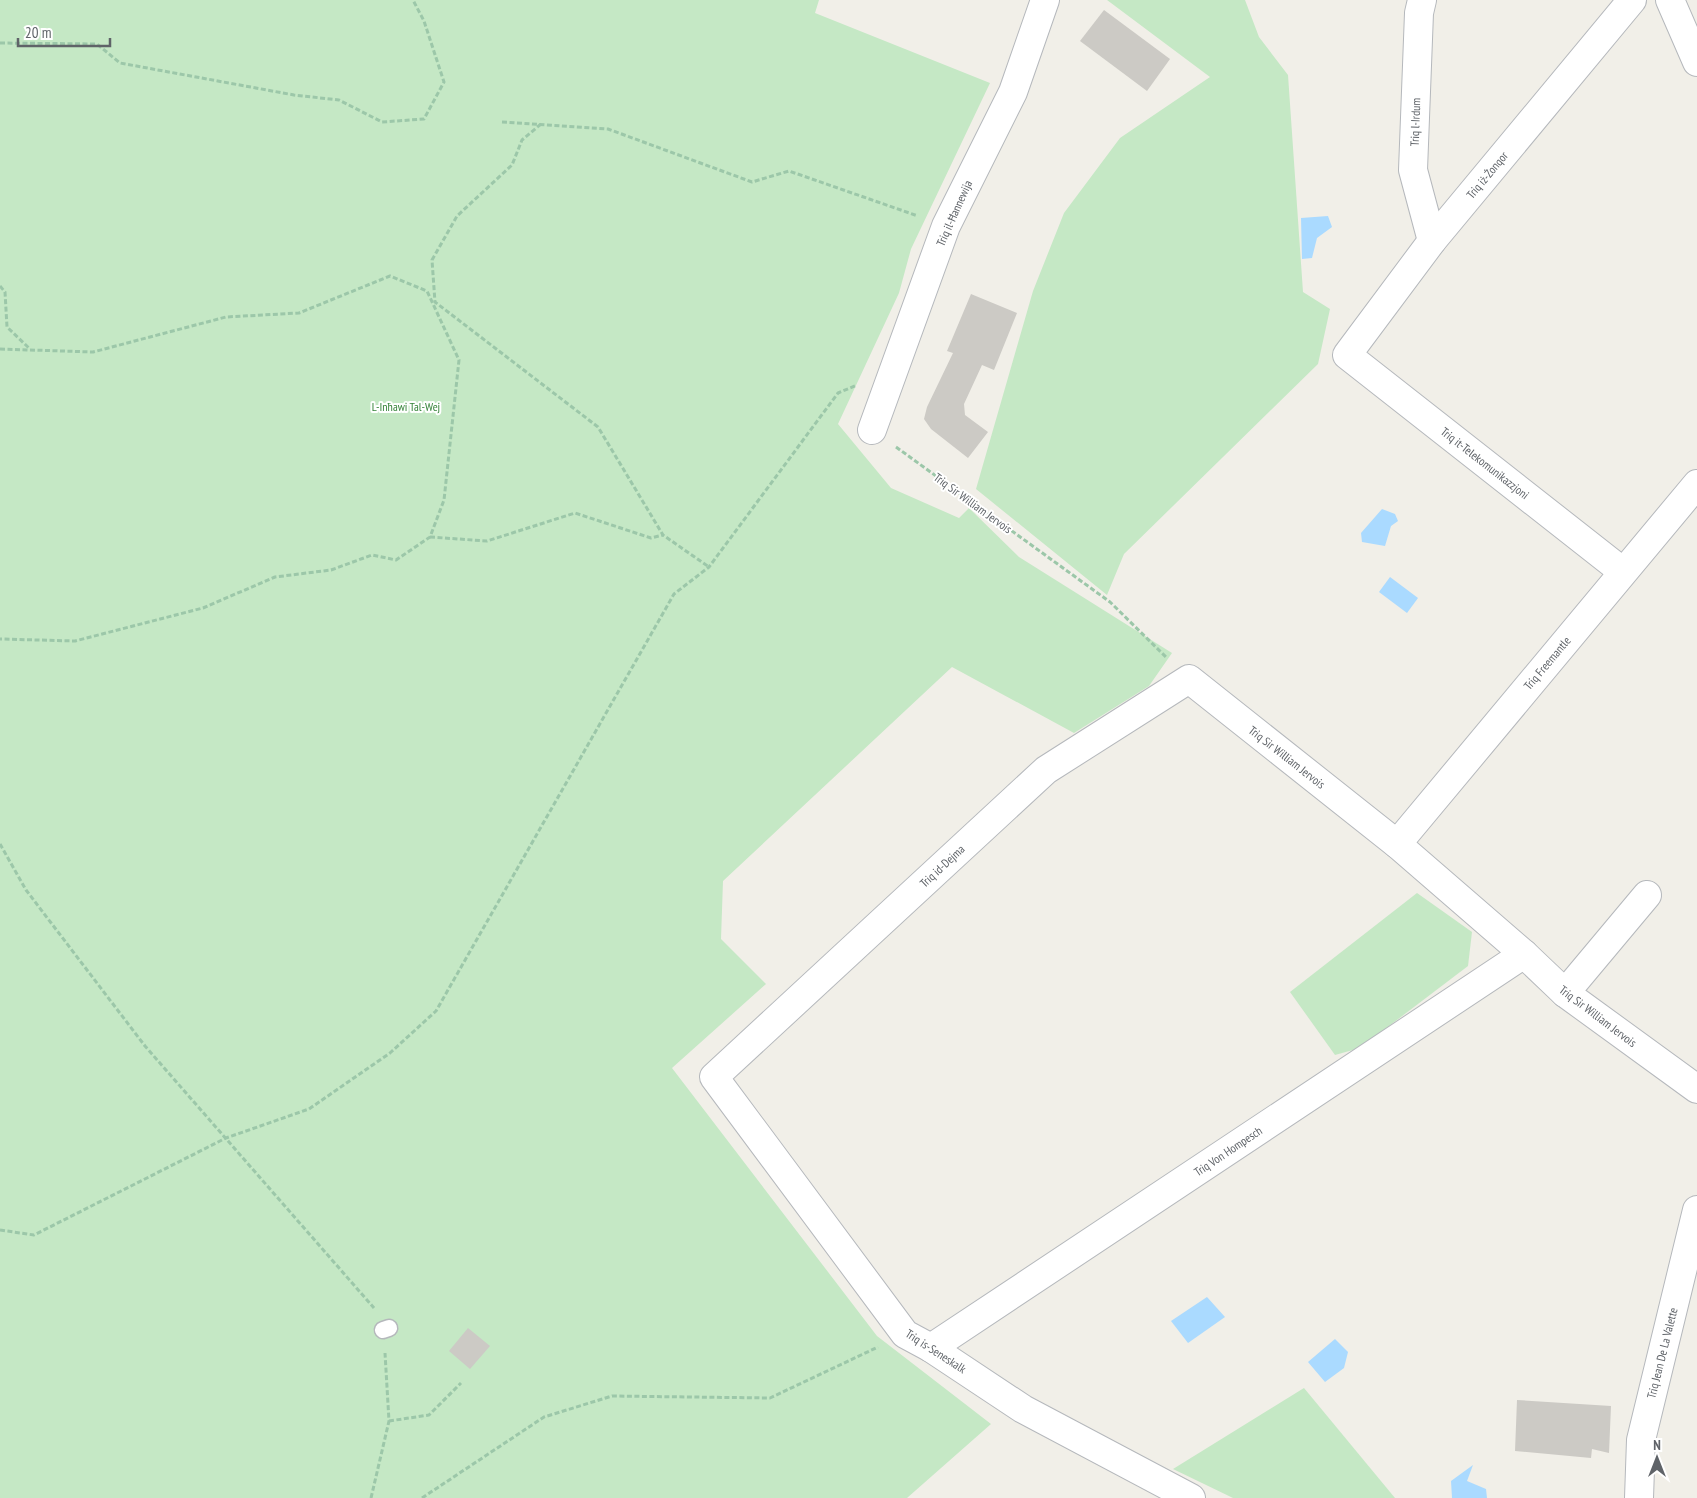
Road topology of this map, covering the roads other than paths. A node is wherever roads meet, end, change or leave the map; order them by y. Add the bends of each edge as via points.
1 (1046, 0) edge
2 (1422, 0) edge
3 (1632, 0) edge
4 (1670, 0) edge
5 (1697, 62) edge
6 (1432, 241) junction
7 (1347, 355) joint
8 (872, 430) road end
9 (1697, 484) edge
10 (1622, 571) junction
11 (1189, 679) joint
12 (1397, 844) junction
13 (1647, 895) dead end
14 (1524, 954) junction
15 (1565, 993) junction
16 (714, 1077) joint
17 (1697, 1089) edge
18 (1697, 1210) edge
19 (932, 1348) junction
20 (1191, 1498) edge
21 (1639, 1498) edge

1 - 8 street, Triq il-Ħannewija via 1013,92 946,226
2 - 6 street, Triq l-Irdum via 1414,170
3 - 6 street, Triq iż-Żonqor
4 - 5 street
6 - 7 street, Triq iż-Żonqor
7 - 10 street, Triq it-Telekomunikazzjoni
9 - 10 street, Triq Freemantle
10 - 12 street, Triq Freemantle
11 - 12 street, Triq Sir William Jervois
11 - 16 street, Triq id-Dejma via 1046,770
12 - 14 street, Triq Sir William Jervois
13 - 15 street
14 - 15 street, Triq Sir William Jervois
14 - 19 street, Triq Von Hompesch
15 - 17 street, Triq Sir William Jervois
16 - 19 street, Triq is-Seneskalk via 905,1334
18 - 21 street, Triq Jean De La Valette via 1641,1440
19 - 20 street, Triq is-Seneskalk via 1023,1410

